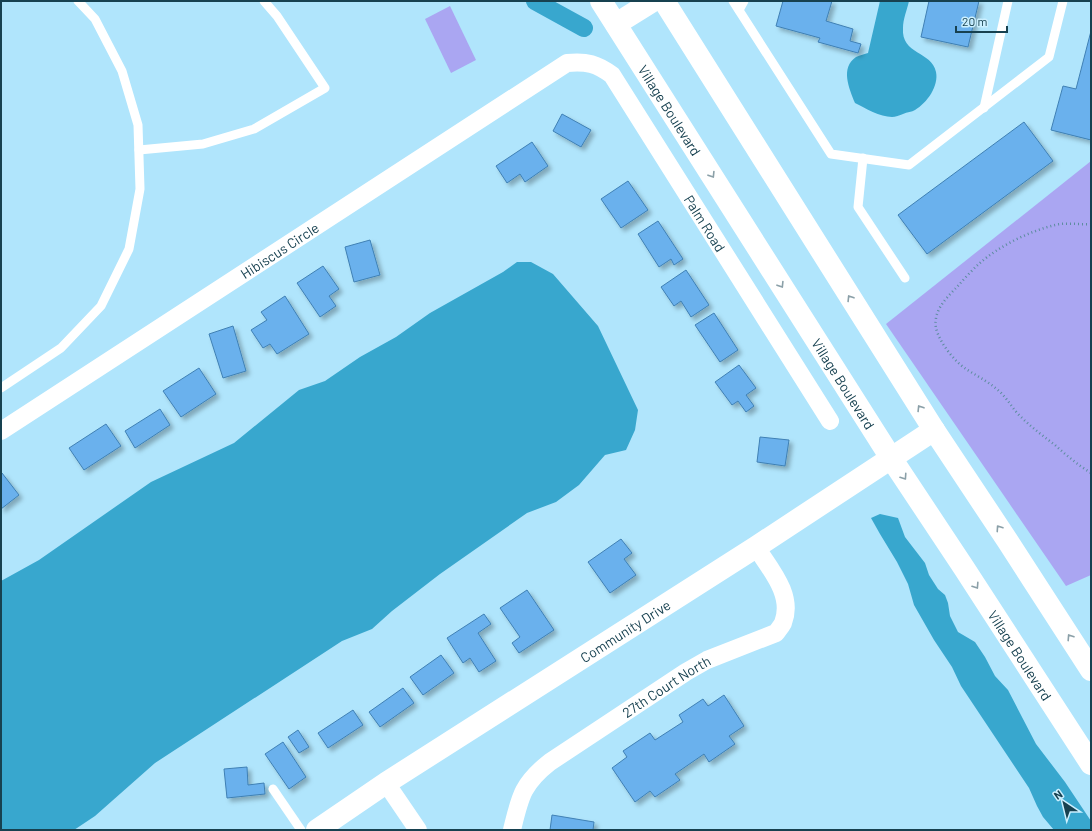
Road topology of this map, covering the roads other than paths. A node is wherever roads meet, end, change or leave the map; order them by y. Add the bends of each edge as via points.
1 (78, 1) edge
2 (264, 1) edge
3 (601, 1) edge
4 (653, 1) edge
5 (664, 1) edge
6 (733, 1) edge
7 (744, 1) edge
8 (1008, 1) edge
9 (1063, 1) edge
10 (739, 10) junction
11 (616, 24) junction
12 (559, 69) joint
13 (984, 108) junction
14 (139, 150) junction
15 (862, 158) junction
16 (905, 278) dead end
17 (1, 388) edge
18 (830, 421) dead end
19 (934, 430) junction
20 (1, 431) edge
21 (891, 458) junction
22 (756, 547) junction
23 (1091, 670) edge
24 (1091, 764) edge
25 (386, 783) junction
26 (273, 789) dead end
27 (300, 830) edge
28 (317, 830) edge
29 (418, 830) edge
30 (512, 830) edge

1 - 14 lane via 95,19 122,71 138,125
2 - 14 lane via 278,16 325,88 254,129 203,144
3 - 11 street, Village Boulevard
4 - 11 street
19 -> 5 street
6 - 10 lane
7 - 10 lane
8 - 13 lane
9 - 13 lane via 1049,57
10 - 15 lane via 831,154
11 -> 21 street, Village Boulevard
12 - 18 street, Palm Road via 567,63 591,63 612,75
12 - 20 street, Hibiscus Circle
13 - 15 lane via 909,165
14 - 17 lane via 140,189 129,250 101,306 61,348
15 - 16 lane via 858,208
19 - 21 street, Community Drive
23 -> 19 street
21 - 22 street, Community Drive
21 -> 24 street, Village Boulevard
22 - 25 street, Community Drive
22 - 30 street, 27th Court North via 782,587 785,599 786,612 783,624 776,633 707,660 550,762 523,790
25 - 28 street, Community Drive
25 - 29 street
26 - 27 lane

